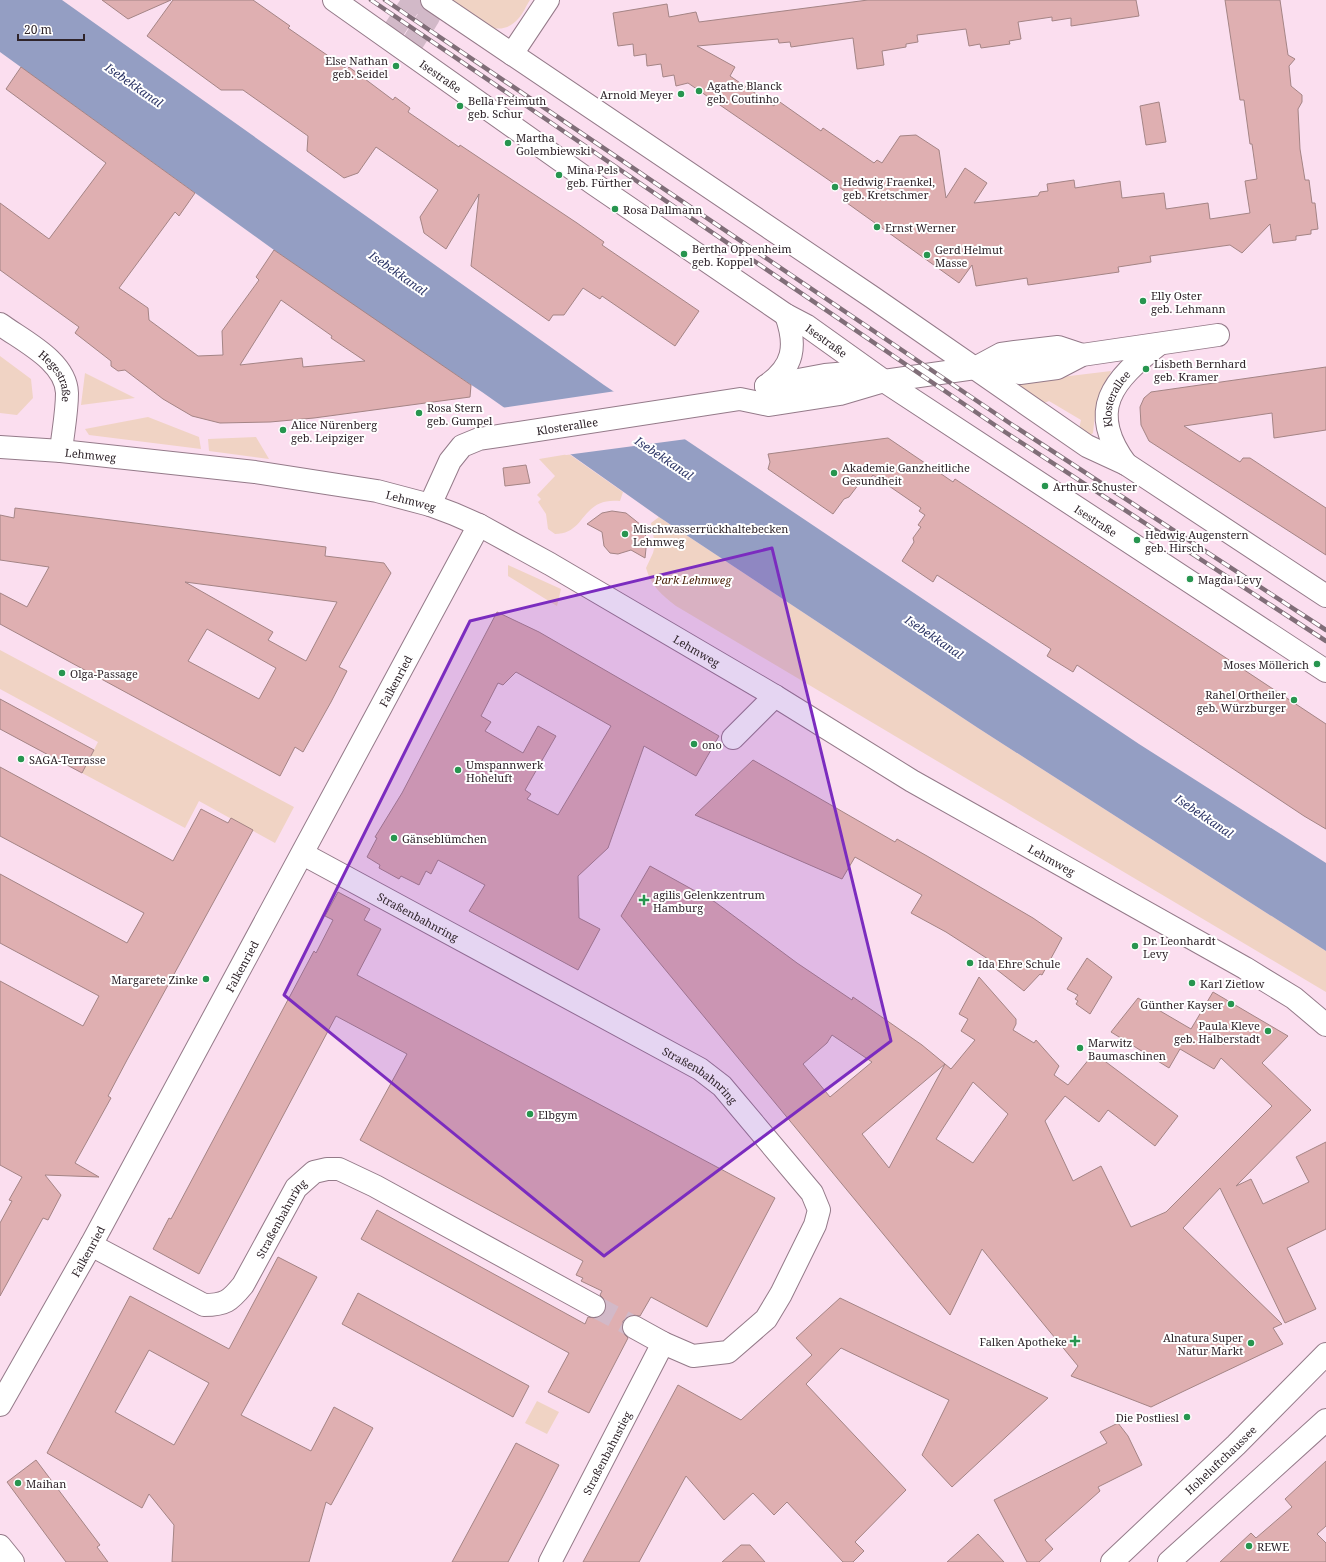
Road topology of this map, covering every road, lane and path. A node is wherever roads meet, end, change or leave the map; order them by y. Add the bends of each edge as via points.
1 (334, 0) edge
2 (432, 0) edge
3 (548, 0) edge
4 (512, 54) junction
5 (786, 315) junction
6 (0, 324) edge
7 (1218, 335) dead end
8 (1159, 344) junction
9 (975, 368) junction
10 (884, 381) junction
11 (766, 386) junction
12 (740, 399) junction
13 (0, 447) edge
14 (61, 451) junction
15 (1126, 464) junction
16 (430, 505) junction
17 (479, 525) junction
18 (1326, 596) edge
19 (1326, 671) edge
20 (775, 696) junction
21 (733, 738) dead end
22 (303, 854) junction
23 (1326, 1025) edge
24 (91, 1246) junction
25 (594, 1306) tunnel mouth
26 (634, 1327) tunnel mouth
27 (663, 1343) junction
28 (1326, 1354) edge
29 (0, 1405) edge
30 (1326, 1420) edge
31 (0, 1546) edge
32 (13, 1562) edge
33 (550, 1562) edge
34 (1112, 1562) edge
35 (1169, 1562) edge

1 - 5 street, Isestraße via 588,180
2 - 4 street
3 - 4 street
4 - 9 street
5 - 10 street, Isestraße via 807,326
5 - 11 street, Klosterallee via 792,333 792,350 782,373
6 - 14 street, Hegestraße via 56,366 63,378 67,392
7 - 8 street, Klosterallee
8 - 9 street, Klosterallee via 1082,355 1058,347 1015,352 1001,354
8 - 15 street, Klosterallee via 1123,375 1108,403 1108,433 1116,451
9 - 10 street, Klosterallee
9 - 15 street via 1087,446
10 - 11 street, Klosterallee via 848,373
10 - 12 street, Klosterallee via 840,394 769,405
10 - 19 street, Isestraße
11 - 12 street, Klosterallee
12 - 16 street, Klosterallee via 479,439 462,446 450,461
13 - 14 street, Lehmweg
14 - 16 street, Lehmweg via 255,472 377,491
15 - 18 street
16 - 17 street, Lehmweg
17 - 20 street, Lehmweg
17 - 22 street, Falkenried
20 - 21 street
20 - 23 street, Lehmweg via 912,781 1276,986
22 - 24 street, Falkenried
22 - 27 street, Straßenbahnring via 700,1069 722,1086 812,1194 819,1210 815,1226 766,1319 728,1352 693,1356
24 - 25 street, Straßenbahnring via 204,1305 218,1305 232,1299 243,1285 296,1188 314,1172 339,1169
24 - 29 street, Falkenried
26 - 27 street, Straßenbahnring
27 - 33 street, Straßenbahnstieg
28 - 34 street, Hoheluftchaussee via 1236,1445
30 - 35 street
31 - 32 street

